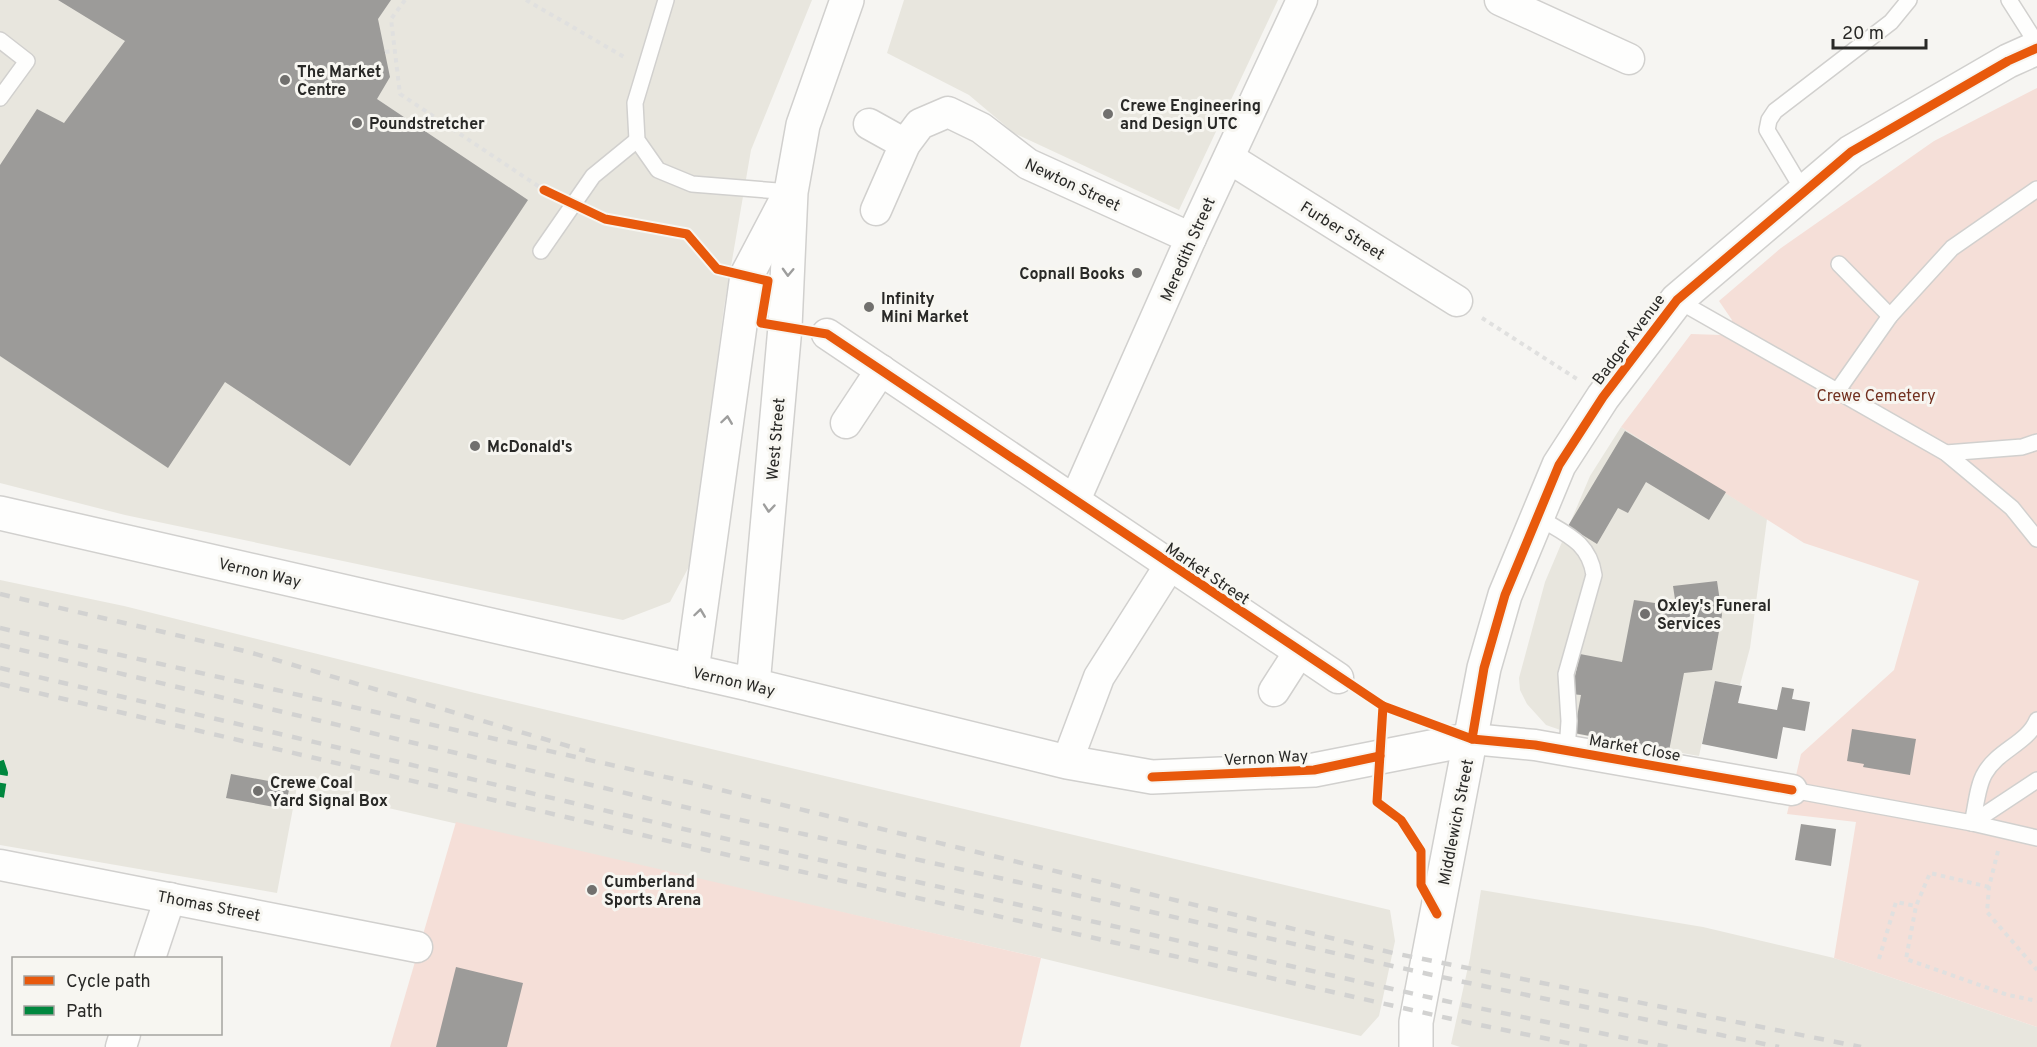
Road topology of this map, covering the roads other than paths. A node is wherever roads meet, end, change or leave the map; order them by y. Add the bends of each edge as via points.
1 (666, 0) edge
2 (848, 0) edge
3 (1302, 0) edge
4 (1500, 0) edge
5 (1909, 0) edge
6 (2009, 0) edge
7 (0, 40) edge
8 (2037, 44) edge
9 (2037, 48) edge
10 (1629, 59) dead end
11 (0, 98) edge
12 (869, 124) dead end
13 (637, 140) junction
14 (905, 144) junction
15 (1229, 158) junction
16 (2037, 189) edge
17 (791, 192) junction
18 (1804, 192) junction
19 (876, 210) dead end
20 (1191, 237) junction
21 (541, 251) dead end
22 (1839, 264) dead end
23 (1677, 300) junction
24 (1456, 301) road end
25 (1890, 316) junction
26 (827, 334) dead end
27 (880, 370) junction
28 (1838, 390) junction
29 (846, 423) dead end
30 (2037, 442) edge
31 (1946, 453) junction
32 (1075, 500) junction
33 (0, 513) edge
34 (1538, 516) junction
35 (2037, 539) edge
36 (1170, 564) junction
37 (1299, 652) junction
38 (693, 671) junction
39 (1338, 678) dead end
40 (753, 685) junction
41 (1274, 690) dead end
42 (2037, 720) edge
43 (1472, 739) junction
44 (1567, 751) junction
45 (1067, 762) junction
46 (2037, 780) edge
47 (1792, 790) joint
48 (1972, 823) junction
49 (2037, 838) edge
50 (0, 865) edge
51 (170, 898) junction
52 (417, 946) dead end
53 (150, 957) edge
54 (1416, 1047) edge

1 - 13 lane via 634,103
2 - 17 main road, West Street via 803,125
3 - 15 street, Meredith Street
4 - 10 street
5 - 18 lane via 1891,22 1775,111 1769,120 1767,130
6 - 8 lane
7 - 11 lane via 27,61
9 - 18 main road, Badger Avenue via 1851,152
12 - 14 street
13 - 17 lane via 657,170 692,184
13 - 21 lane via 593,176
14 - 19 street, Newton Street
14 - 20 street, Newton Street via 920,124 948,112 981,128 1028,164
15 - 20 street, Meredith Street
15 - 24 street, Furber Street
16 - 25 lane via 1952,248
38 -> 17 main road, West Street via 747,275
17 -> 40 main road, West Street via 785,327
18 - 23 main road, Badger Avenue
20 - 32 street, Meredith Street
22 - 25 lane
23 - 28 lane
23 - 34 main road, Badger Avenue via 1603,397 1558,465
25 - 28 lane
26 - 27 street, Market Street
27 - 29 street
27 - 32 street, Market Street
28 - 31 lane
30 - 31 lane via 2022,447
31 - 35 lane via 2012,508
32 - 36 street, Market Street
33 - 38 main road, Vernon Way
34 - 43 main road, Badger Avenue via 1506,595 1484,668
34 - 44 lane via 1584,546 1592,559 1594,575 1566,674
36 - 37 street, Market Street
36 - 45 street via 1099,677
37 - 39 street, Market Street
37 - 41 street
38 - 40 main road, Vernon Way
40 - 45 main road, Vernon Way
42 - 48 lane via 2033,731 2002,753 1984,774
43 - 44 street, Market Close
43 - 45 main road, Vernon Way via 1314,770 1152,777
43 - 54 main road, Middlewich Street via 1416,1022
44 - 47 street, Market Close
46 - 48 lane
47 - 48 lane
48 - 49 lane
50 - 51 street, Thomas Street
51 - 52 street, Thomas Street
51 - 53 street

